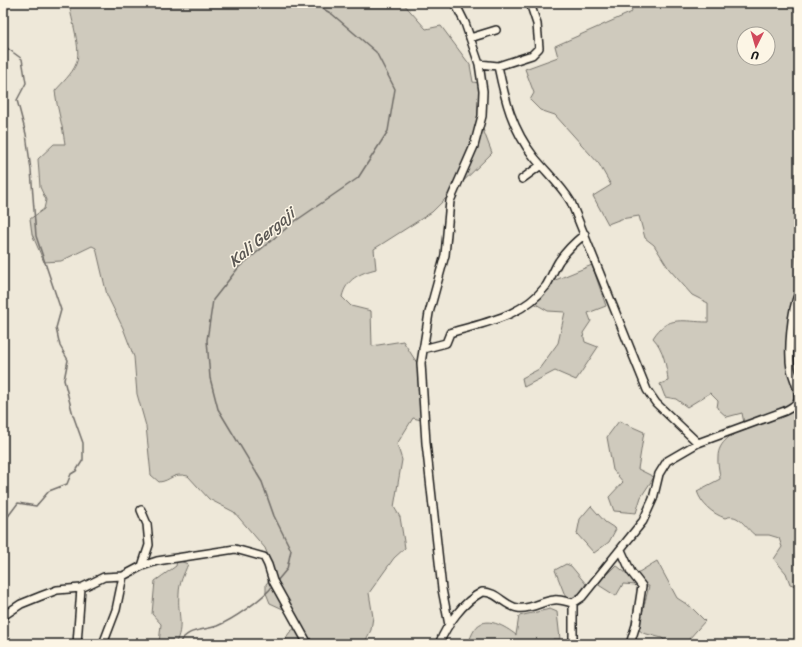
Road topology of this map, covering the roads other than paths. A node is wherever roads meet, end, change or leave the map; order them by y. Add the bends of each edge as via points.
1 (455, 3) edge
2 (530, 3) edge
3 (496, 30) dead end
4 (470, 38) junction
5 (479, 64) junction
6 (498, 66) junction
7 (541, 165) junction
8 (522, 179) dead end
9 (585, 234) junction
10 (799, 293) edge
11 (423, 349) junction
12 (698, 443) junction
13 (141, 510) dead end
14 (621, 550) junction
15 (142, 566) junction
16 (123, 576) junction
17 (81, 588) junction
18 (573, 603) junction
19 (3, 616) edge
20 (448, 625) junction
21 (77, 644) edge
22 (103, 644) edge
23 (308, 644) edge
24 (439, 644) edge
25 (573, 644) edge
26 (630, 644) edge

1 - 4 street
2 - 6 street via 537,24 539,48 532,55
3 - 4 street
4 - 5 street
5 - 6 street
5 - 11 street via 483,91 482,116 474,146 450,201 445,255 429,313
6 - 7 street via 513,124
7 - 8 street
7 - 9 street via 568,196
9 - 11 street via 559,261 546,286 517,311 497,320 450,333 446,343
9 - 12 street via 647,390 656,403
10 - 12 street via 790,349 792,371 799,397 796,405 785,412
11 - 20 street via 420,376 425,437
12 - 14 street via 674,456 663,467 646,516
13 - 15 street via 147,524 148,545
14 - 18 street via 582,597
14 - 26 street via 631,572 642,586 636,625
15 - 16 street
15 - 23 street via 218,551 244,550 264,557 275,584
16 - 17 street via 104,577
16 - 22 street via 116,610
17 - 19 street via 57,590 21,604
17 - 21 street
18 - 20 street via 554,600 528,608 518,608 491,593 482,592 473,597
18 - 25 street
20 - 24 street

